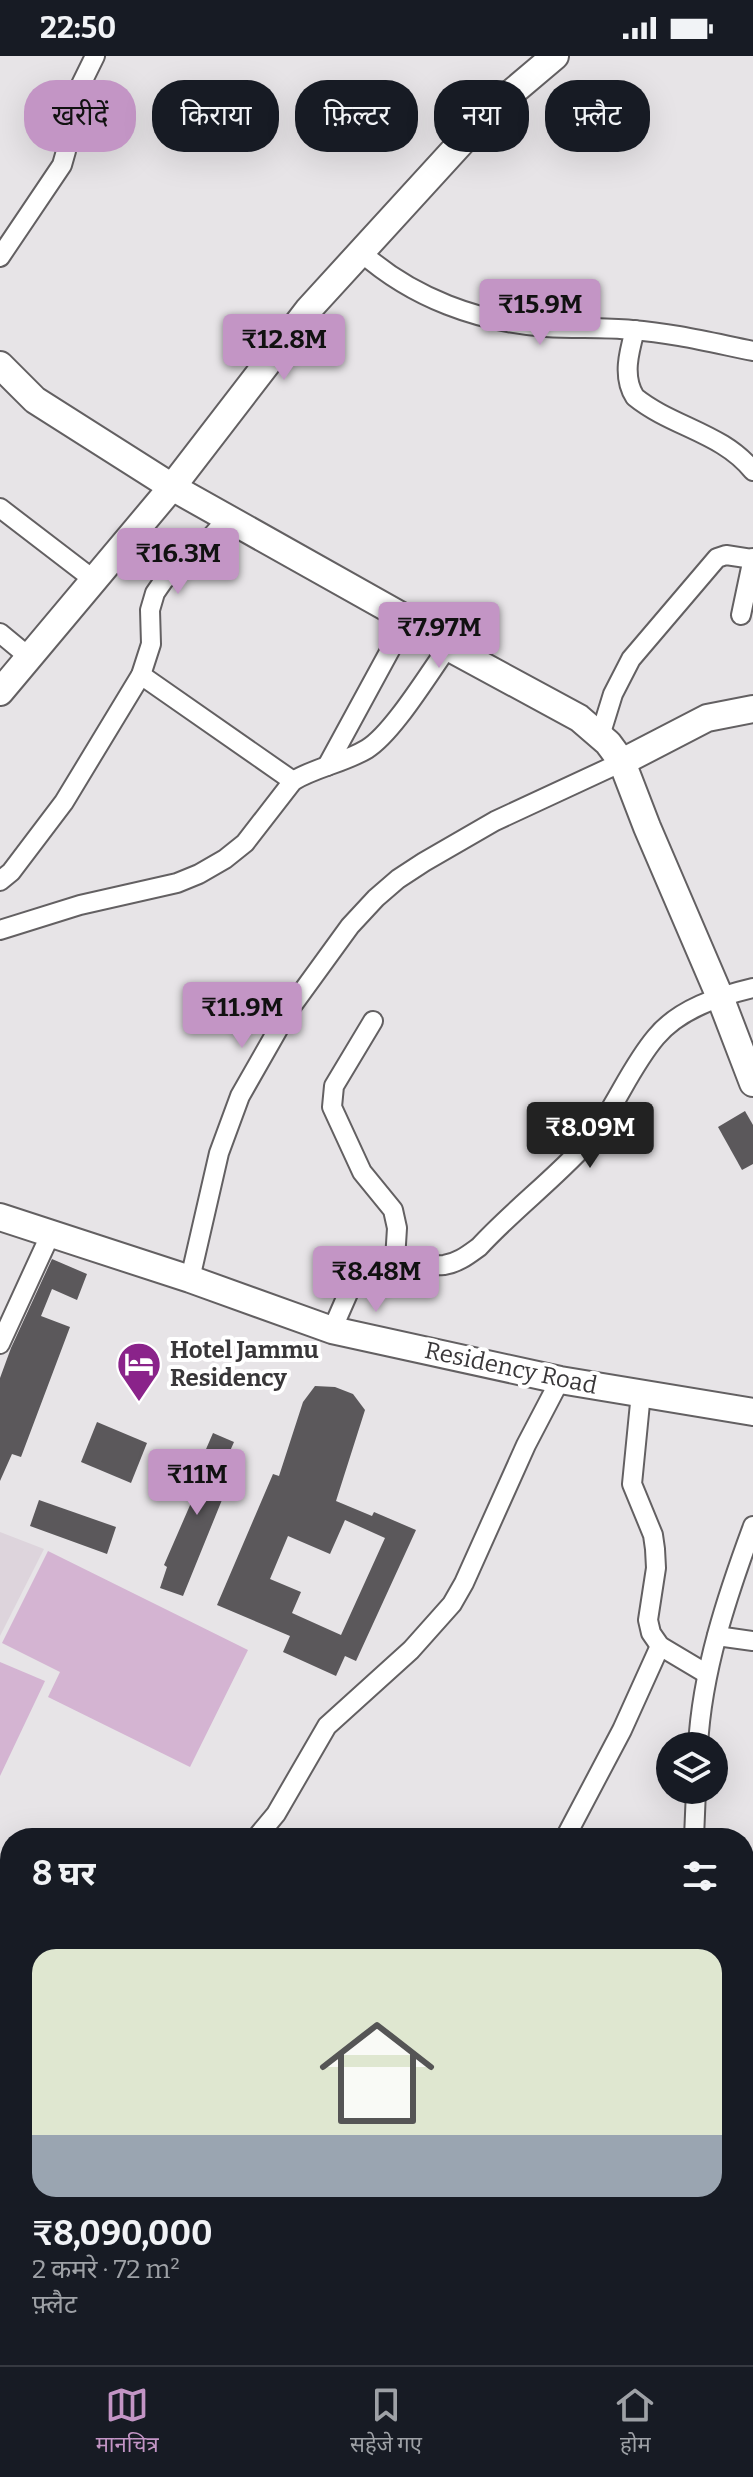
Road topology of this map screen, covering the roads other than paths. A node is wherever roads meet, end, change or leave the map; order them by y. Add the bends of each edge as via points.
1 (95, 56) edge
2 (555, 56) edge
3 (362, 253) junction
4 (0, 257) edge
5 (635, 330) junction
6 (753, 351) edge
7 (1, 367) edge
8 (753, 471) edge
9 (172, 487) junction
10 (0, 508) edge
11 (227, 519) junction
12 (753, 558) edge
13 (94, 580) junction
14 (741, 615) dead end
15 (407, 619) junction
16 (0, 633) edge
17 (448, 647) junction
18 (29, 657) junction
19 (141, 675) junction
20 (0, 692) edge
21 (753, 709) edge
22 (600, 736) junction
23 (622, 762) junction
24 (327, 766) junction
25 (293, 781) junction
26 (0, 881) edge
27 (0, 930) edge
28 (753, 987) edge
29 (720, 997) junction
30 (373, 1021) dead end
31 (753, 1083) edge
32 (0, 1217) edge
33 (51, 1233) junction
34 (395, 1260) junction
35 (190, 1279) junction
36 (332, 1330) junction
37 (0, 1344) edge
38 (560, 1380) junction
39 (641, 1393) junction
40 (753, 1412) edge
41 (753, 1526) edge
42 (717, 1636) junction
43 (753, 1641) edge
44 (660, 1646) junction
45 (707, 1674) junction
46 (699, 1732) edge
47 (695, 1804) edge
48 (264, 1828) edge
49 (570, 1828) edge
50 (694, 1828) edge

1 - 4 street via 66,115 62,165
2 - 3 street via 490,111
3 - 5 street via 418,294 487,318 542,327
3 - 9 street via 309,309
5 - 6 street
5 - 8 street via 627,368 635,397 725,446
7 - 9 street via 35,400
9 - 11 street
9 - 13 street
10 - 13 street
11 - 15 street
11 - 19 street via 155,593 151,644
12 - 14 street
12 - 22 street via 717,558 631,659
13 - 18 street
15 - 17 street
15 - 24 street
16 - 18 street
17 - 22 street via 579,718
17 - 24 street via 371,747
18 - 20 street
19 - 25 street
19 - 26 street via 64,802
21 - 23 street via 707,718
22 - 23 street
23 - 29 street
23 - 35 street via 495,821 424,862 376,898 350,926 289,1010 240,1096 219,1153
24 - 25 street
25 - 27 street via 245,843 199,874
28 - 29 street
29 - 31 street
29 - 34 street via 676,1018 656,1036 587,1143 479,1247 443,1265
30 - 34 street via 334,1086 332,1107 362,1172 393,1210
32 - 33 street, Residency Road
33 - 35 street, Residency Road
33 - 37 street
34 - 36 street via 360,1266
35 - 36 street, Residency Road
36 - 38 street, Residency Road
38 - 39 street, Residency Road
38 - 48 street via 452,1604 411,1650 327,1726
39 - 40 street, Residency Road
39 - 44 street via 632,1484 653,1535 656,1568 648,1620
41 - 42 street
42 - 43 street
42 - 45 street
44 - 45 street
44 - 49 street
45 - 46 street
47 - 50 street

